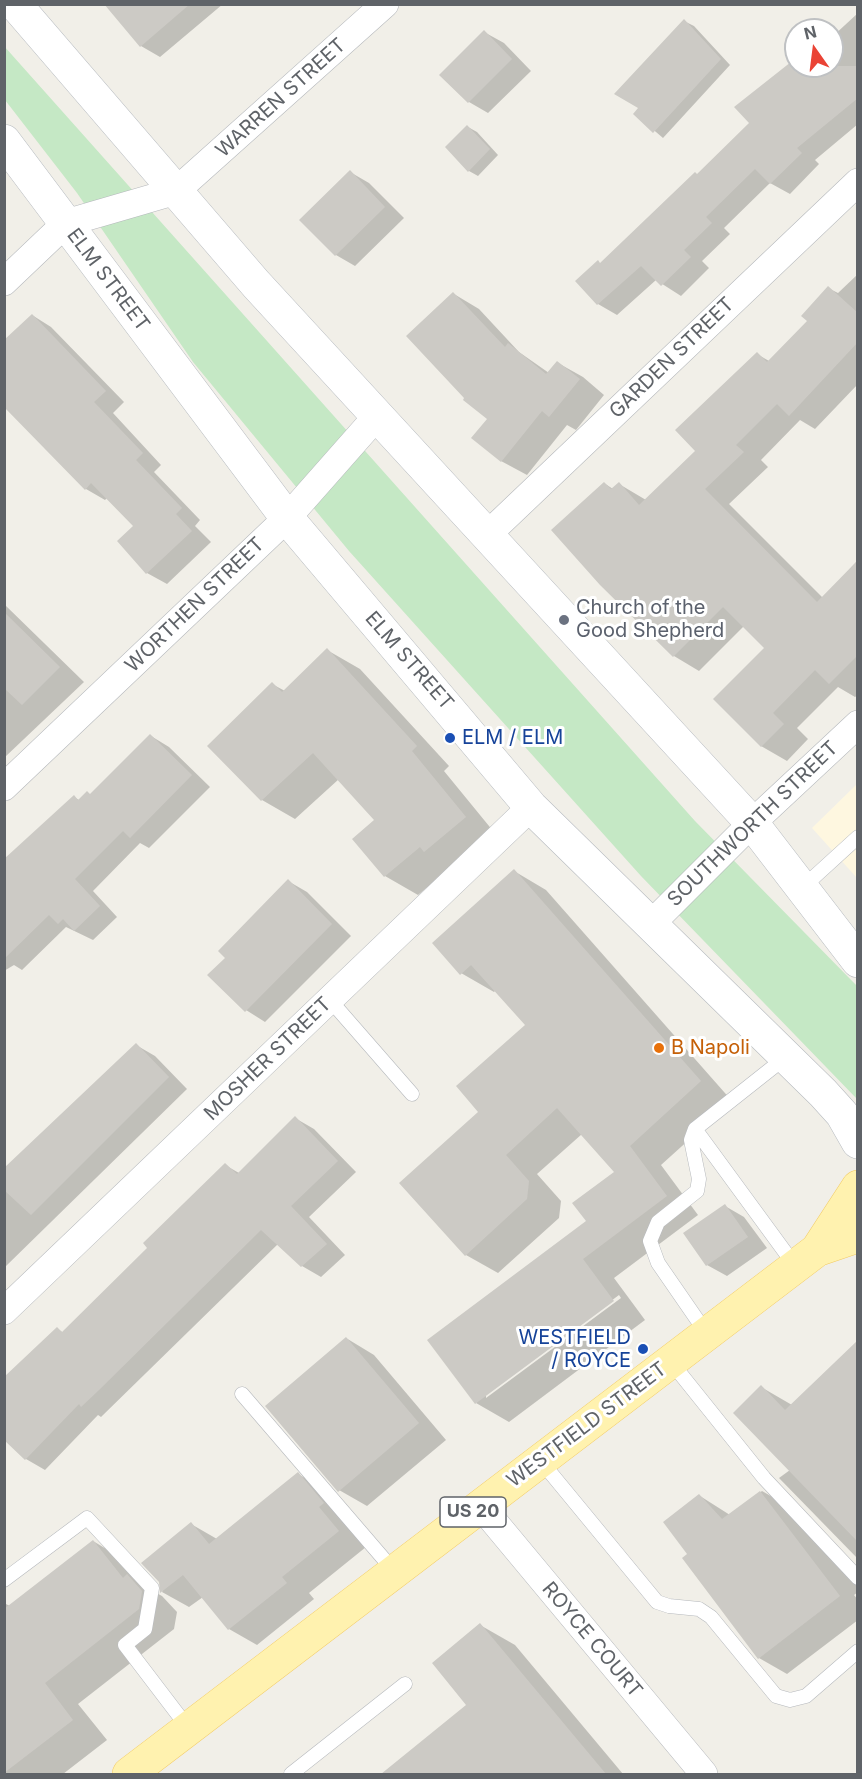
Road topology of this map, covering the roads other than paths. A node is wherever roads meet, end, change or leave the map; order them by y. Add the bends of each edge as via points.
1 (15, 4) edge
2 (385, 4) edge
3 (9, 157) edge
4 (858, 182) edge
5 (176, 192) junction
6 (66, 223) junction
7 (4, 282) edge
8 (377, 416) junction
9 (287, 518) junction
10 (487, 535) junction
11 (858, 724) edge
12 (4, 787) edge
13 (531, 807) junction
14 (752, 823) junction
15 (858, 837) edge
16 (802, 888) junction
17 (650, 925) junction
18 (858, 961) edge
19 (330, 1000) junction
20 (786, 1057) junction
21 (412, 1094) dead end
22 (695, 1129) junction
23 (858, 1142) edge
24 (858, 1187) edge
25 (858, 1236) edge
26 (806, 1258) junction
27 (4, 1311) edge
28 (707, 1334) junction
29 (670, 1361) junction
30 (242, 1394) dead end
31 (540, 1460) junction
32 (481, 1506) junction
33 (395, 1572) junction
34 (858, 1578) edge
35 (4, 1580) edge
36 (858, 1651) edge
37 (405, 1684) dead end
38 (189, 1729) junction
39 (129, 1774) edge
40 (291, 1774) edge
41 (704, 1774) edge

1 - 5 main road
2 - 5 street, WARREN STREET
3 - 6 main road, ELM STREET
4 - 10 street, GARDEN STREET
5 - 6 street
5 - 8 main road
6 - 7 street
6 - 9 main road, ELM STREET
8 - 9 street, WORTHEN STREET
8 - 10 main road
9 - 12 street, WORTHEN STREET
9 - 13 main road, ELM STREET
10 - 14 main road
11 - 14 street, SOUTHWORTH STREET
13 - 17 main road, ELM STREET
13 - 19 street, MOSHER STREET
14 - 16 main road
14 - 17 street, SOUTHWORTH STREET
15 - 16 lane
16 - 18 main road
17 - 20 main road, ELM STREET
19 - 21 lane
19 - 27 street, MOSHER STREET
20 - 22 lane
20 - 23 main road, ELM STREET via 842,1114
22 - 26 lane
22 - 28 lane via 691,1140 699,1179 697,1191 658,1222 650,1241 658,1263
24 - 26 main road, WESTFIELD STREET / US 20
25 - 26 main road, WESTFIELD STREET / US 20
26 - 28 main road, WESTFIELD STREET / US 20
28 - 29 main road, WESTFIELD STREET / US 20
29 - 31 main road, WESTFIELD STREET / US 20
29 - 34 lane via 764,1478
30 - 33 lane
31 - 32 main road, WESTFIELD STREET / US 20
31 - 36 lane via 657,1602 699,1609 711,1617 776,1696 790,1700 806,1696
32 - 33 main road, WESTFIELD STREET / US 20
32 - 41 street, ROYCE COURT
33 - 38 main road, WESTFIELD STREET / US 20
35 - 38 lane via 87,1518 152,1588 145,1629 125,1646
37 - 40 lane
38 - 39 main road, WESTFIELD STREET / US 20

